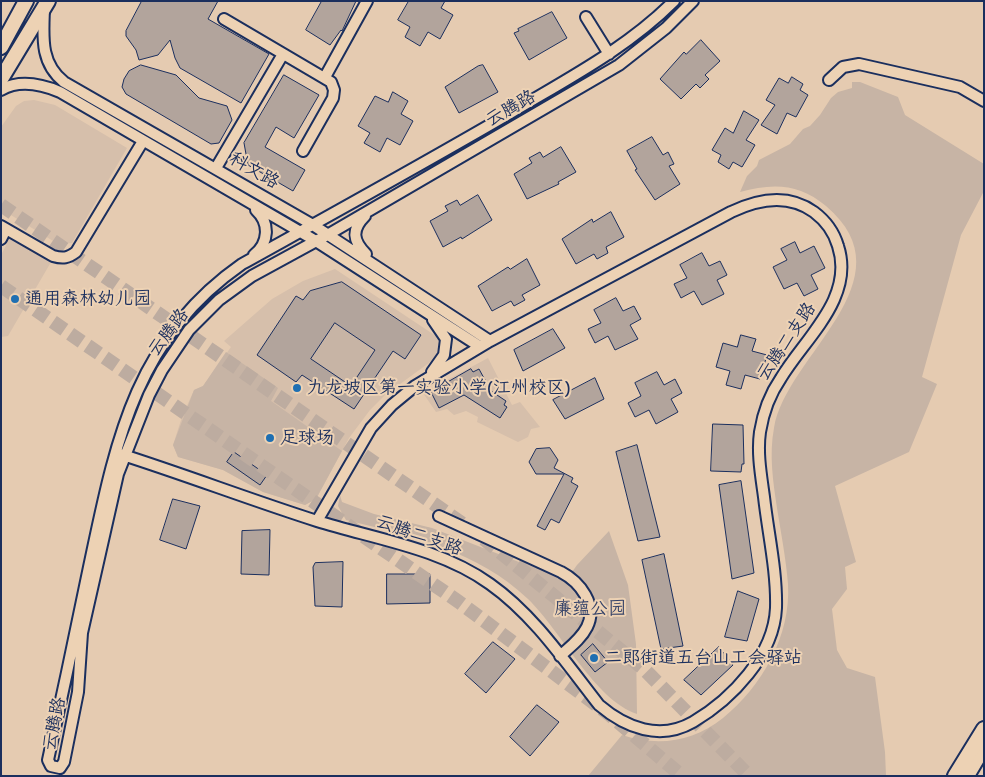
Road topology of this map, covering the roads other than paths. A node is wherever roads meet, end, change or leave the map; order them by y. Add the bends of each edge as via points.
1 (26, 1) edge
2 (367, 1) edge
3 (674, 1) edge
4 (693, 1) edge
5 (47, 3) edge
6 (586, 17) dead end
7 (224, 19) dead end
8 (1, 47) edge
9 (283, 54) junction
10 (609, 54) junction
11 (325, 77) junction
12 (1, 79) edge
13 (829, 80) dead end
14 (1, 90) edge
15 (984, 101) edge
16 (144, 141) junction
17 (303, 151) dead end
18 (216, 168) junction
19 (246, 200) junction
20 (372, 209) junction
21 (313, 224) junction
22 (3, 231) edge
23 (301, 232) junction
24 (329, 234) junction
25 (316, 241) junction
26 (242, 264) junction
27 (383, 270) junction
28 (418, 305) junction
29 (490, 340) junction
30 (479, 346) junction
31 (428, 377) junction
32 (120, 454) junction
33 (439, 516) dead end
34 (317, 521) junction
35 (560, 656) junction
36 (984, 728) edge
37 (984, 749) edge
38 (955, 776) edge
39 (968, 776) edge

1 - 8 highway
2 - 11 street
3 - 10 street, 云腾路 via 656,19
4 - 20 street, 云腾路 via 666,28 619,64
5 - 12 highway
5 - 18 street, 科文路 via 44,50 46,60 56,75
6 - 10 street
7 - 9 street
9 - 11 street
9 - 18 street
10 - 21 street, 云腾路
11 - 17 street via 334,90 333,98
13 - 15 street via 843,68 858,64 960,87
14 - 16 street, 科文路 via 18,84 47,86
16 - 19 street, 科文路
16 - 22 street via 76,252 69,257 53,256
18 - 21 street, 科文路
19 - 23 street, 科文路
19 - 26 street via 262,216 267,229 262,246
20 - 24 street, 云腾路
20 - 27 street via 356,226 354,236 359,247
21 - 23 street, 云腾路
21 - 24 street, 科文路
23 - 25 street, 科文路
23 - 26 street, 云腾路
24 - 25 street, 云腾路
24 - 27 street, 科文路
25 - 28 street, 科文路
25 - 32 street, 云腾路 via 234,288 194,325 162,370
26 - 32 street, 云腾路 via 193,303 165,340 136,393
27 - 29 street, 科文路
28 - 30 street, 科文路
28 - 31 street via 438,324 446,339 441,362
29 - 30 street, 云腾二支路
29 - 35 street, 云腾二支路 via 731,212 756,202 779,199 803,206 826,223 839,248 842,270 837,294 776,385 760,431 759,458 776,610 764,649 750,672 712,711 683,728 657,732 635,728 613,718
30 - 31 street, 云腾二支路
31 - 34 street, 云腾二支路 via 392,405 371,428
32 - 32 street, 云腾路 via 48,760 54,768 60,768 64,762 78,692 82,633
32 - 34 street, 云腾二支路
33 - 35 street via 562,572 577,582 587,600 590,618 584,633
34 - 35 street, 云腾二支路 via 463,567 517,606
36 - 38 highway
37 - 39 main road

